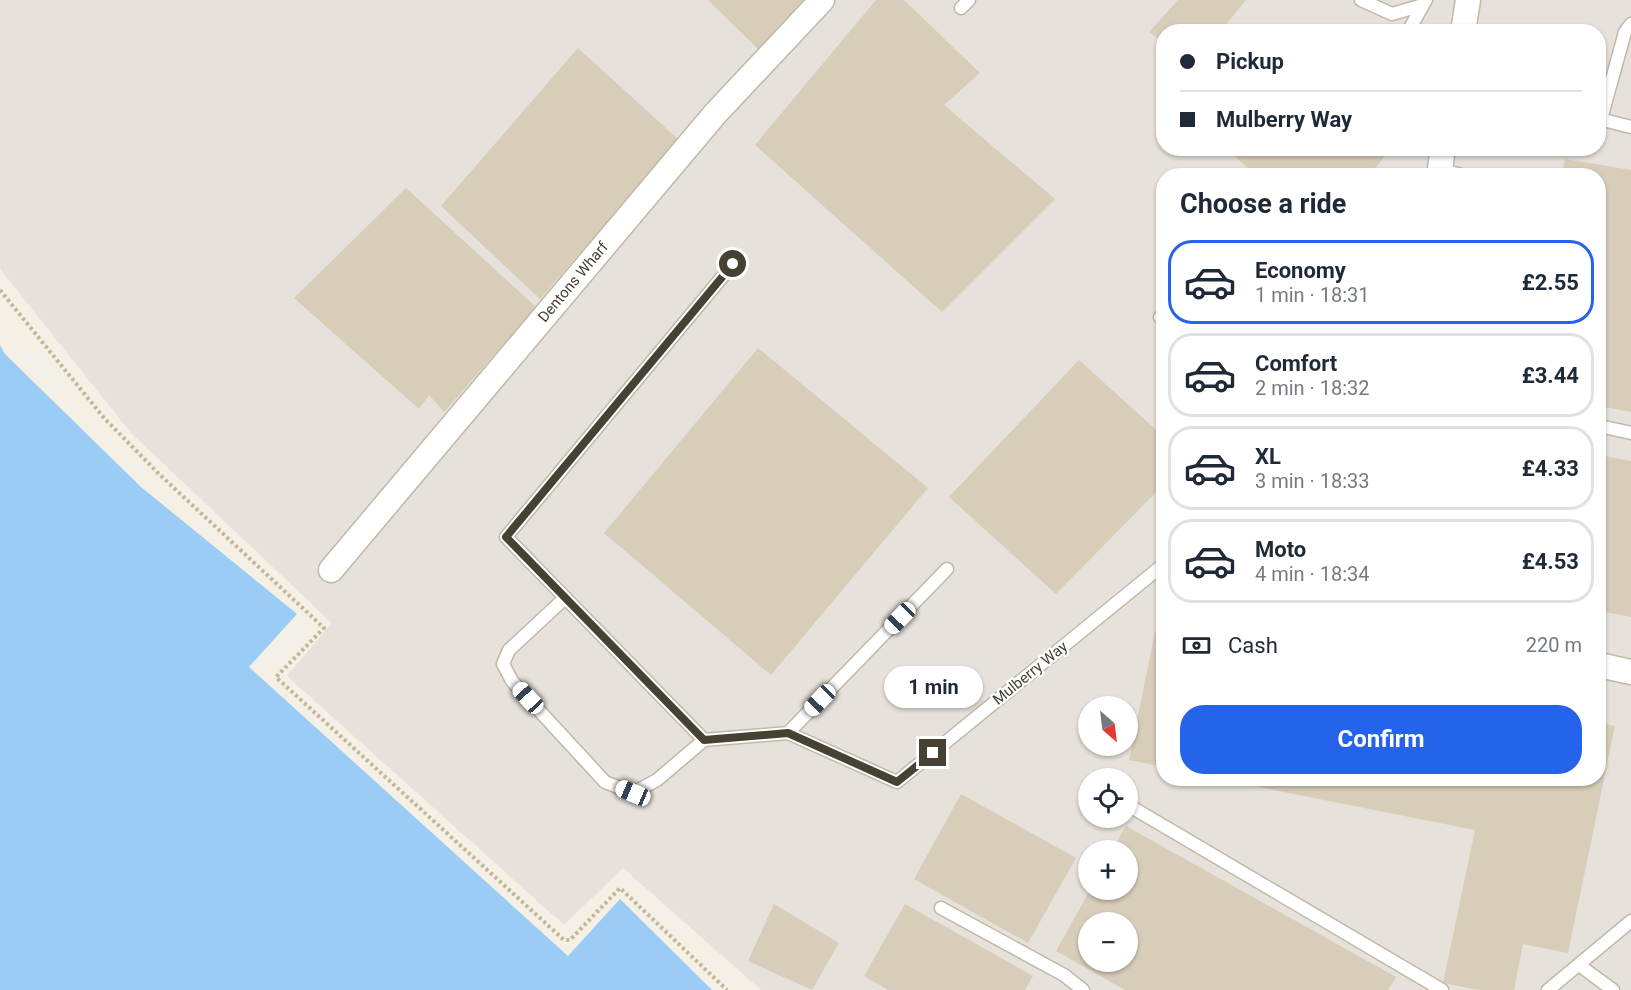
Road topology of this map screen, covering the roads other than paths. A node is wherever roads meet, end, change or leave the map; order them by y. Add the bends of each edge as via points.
1 (822, 0) edge
2 (1361, 0) edge
3 (1468, 0) edge
4 (1425, 3) edge
5 (1413, 24) edge
6 (1464, 24) edge
7 (1631, 24) edge
8 (1606, 98) edge
9 (1606, 120) edge
10 (1631, 127) edge
11 (733, 264) dead end
12 (1606, 428) edge
13 (1631, 433) edge
14 (947, 569) dead end
15 (331, 570) dead end
16 (1156, 571) edge
17 (565, 598) junction
18 (1606, 667) edge
19 (1631, 672) edge
20 (788, 733) junction
21 (704, 740) junction
22 (1138, 811) edge
23 (941, 908) dead end
24 (1631, 921) edge
25 (1579, 965) junction
26 (1083, 990) edge
27 (1442, 990) edge
28 (1548, 990) edge
29 (1613, 990) edge

1 - 15 street, Dentons Wharf via 715,114
2 - 4 lane via 1392,14
3 - 6 street
4 - 5 lane
7 - 8 lane
9 - 10 lane
11 - 17 lane via 506,537
12 - 13 lane
14 - 20 lane
16 - 20 lane, Mulberry Way via 897,782
17 - 21 lane
17 - 21 lane via 509,650 503,664 512,681 605,782 633,793 657,780
18 - 19 street
20 - 21 lane
22 - 27 lane
23 - 26 lane via 1064,975
24 - 25 lane
25 - 28 lane
25 - 29 lane

